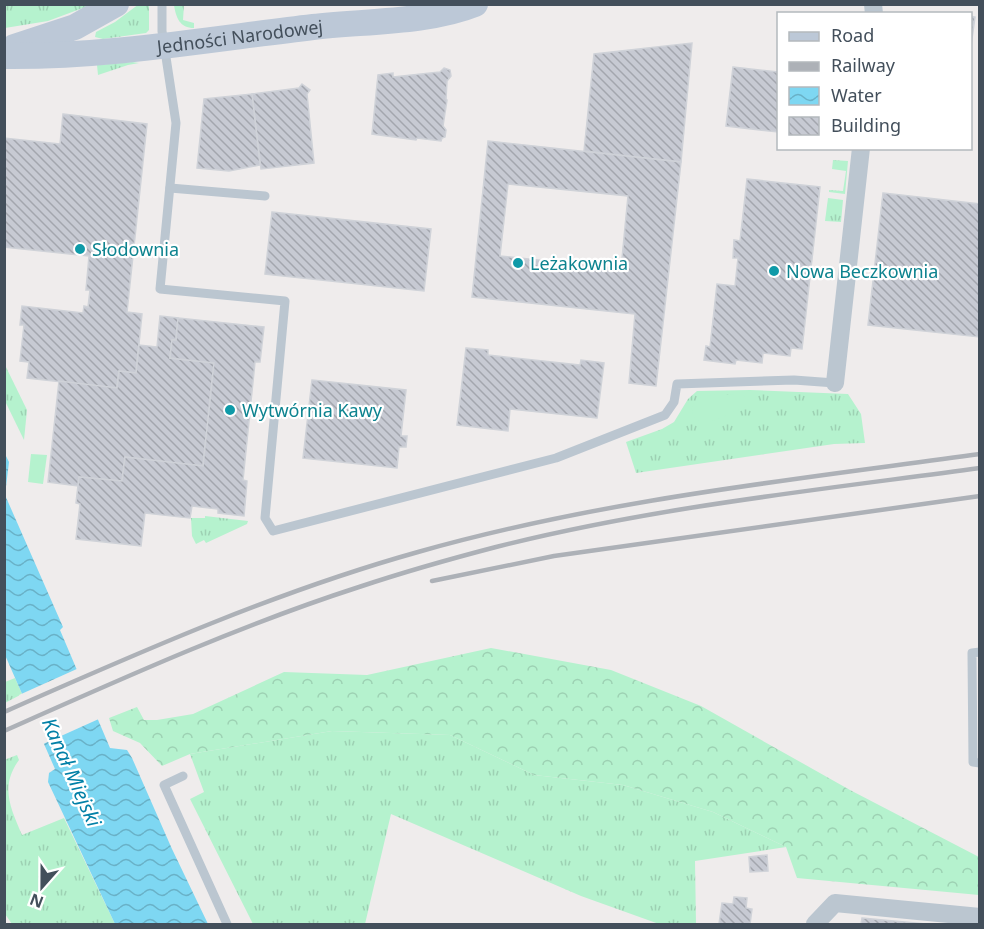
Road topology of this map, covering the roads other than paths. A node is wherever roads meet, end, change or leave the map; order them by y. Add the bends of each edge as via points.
1 (116, 4) edge
2 (162, 4) edge
3 (475, 4) edge
4 (164, 45) junction
5 (4, 49) edge
6 (4, 56) edge
7 (861, 150) edge
8 (170, 188) junction
9 (265, 196) dead end
10 (835, 383) joint
11 (980, 652) edge
12 (980, 764) edge
13 (183, 776) dead end
14 (980, 917) edge
15 (227, 924) edge
16 (815, 924) edge

1 - 5 street via 75,27
2 - 4 lane
3 - 4 street, Jedności Narodowej via 462,10 401,19
4 - 6 street, Jedności Narodowej via 64,55
4 - 8 lane via 176,123
7 - 10 street
8 - 9 lane
8 - 10 lane via 160,289 285,301 266,518 273,531 556,458 665,415 674,402 677,384 794,380
11 - 12 lane via 972,653 973,762
13 - 15 lane via 164,785
14 - 16 street via 835,903

